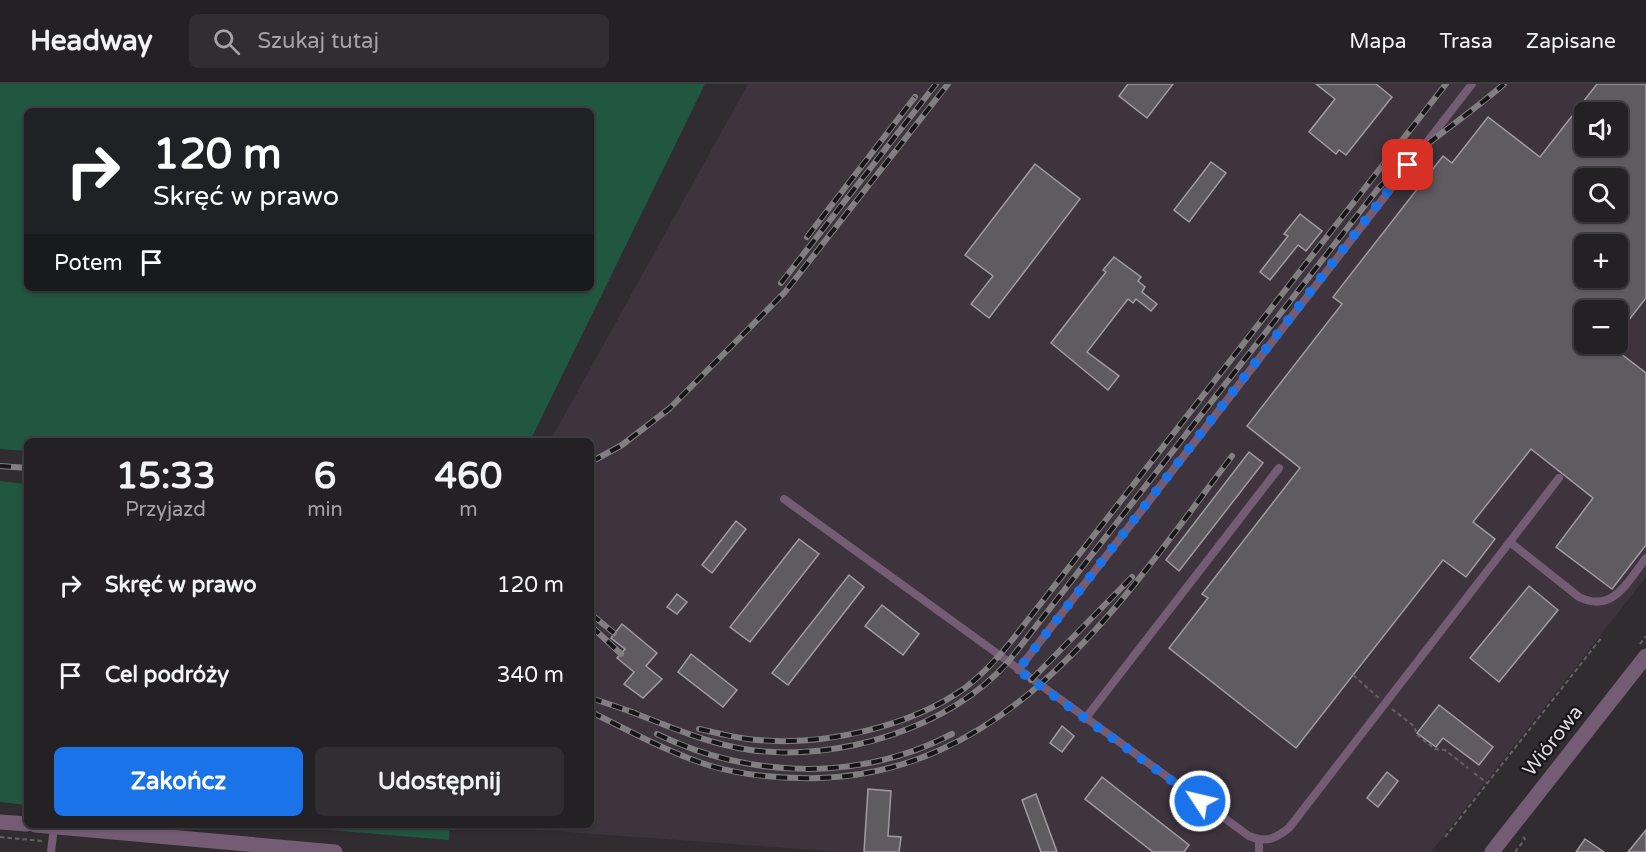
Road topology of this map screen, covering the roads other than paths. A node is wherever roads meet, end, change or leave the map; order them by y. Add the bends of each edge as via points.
1 (1472, 84) edge
2 (1279, 468) dead end
3 (1559, 478) dead end
4 (784, 499) dead end
5 (1511, 543) junction
6 (1646, 558) edge
7 (1646, 656) edge
8 (1018, 670) junction
9 (1085, 719) junction
10 (0, 822) edge
11 (24, 824) edge
12 (54, 828) edge
13 (65, 828) edge
14 (1259, 840) junction
15 (51, 852) edge
16 (335, 852) edge
17 (1259, 852) edge
18 (1492, 852) edge

1 - 8 lane
2 - 9 lane
3 - 5 lane
4 - 8 lane
5 - 6 lane via 1589,602 1609,599 1619,592
5 - 14 lane via 1289,828 1270,839
7 - 18 street, Wiórowa
8 - 9 lane
9 - 14 lane
10 - 11 street
12 - 15 lane
13 - 16 street
14 - 17 lane

